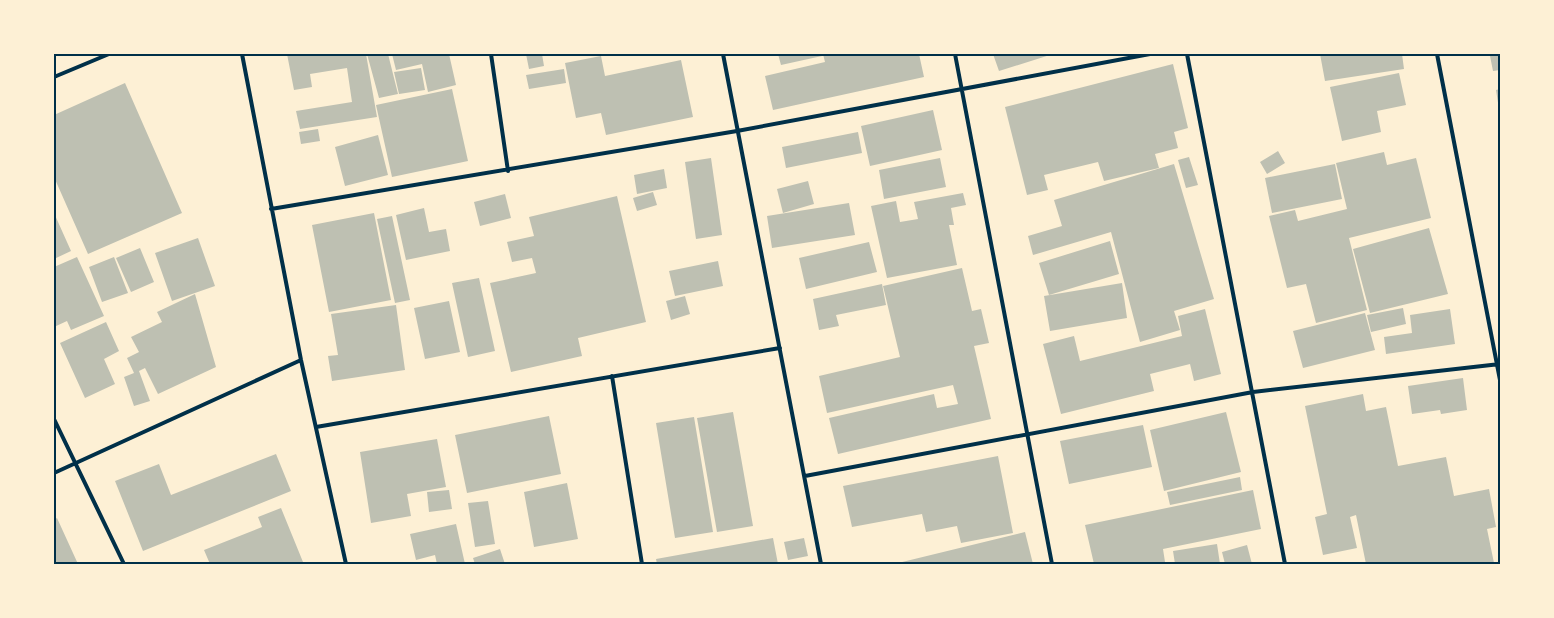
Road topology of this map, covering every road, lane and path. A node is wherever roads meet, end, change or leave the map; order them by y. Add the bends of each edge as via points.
1 (109, 54) edge
2 (242, 54) edge
3 (491, 54) edge
4 (723, 54) edge
5 (955, 54) edge
6 (1150, 54) edge
7 (1187, 54) edge
8 (1438, 54) edge
9 (54, 77) edge
10 (961, 91) junction
11 (737, 131) junction
12 (508, 171) junction
13 (271, 209) junction
14 (780, 348) junction
15 (301, 360) junction
16 (1499, 364) edge
17 (612, 376) junction
18 (1500, 380) edge
19 (1253, 392) junction
20 (54, 419) edge
21 (316, 427) junction
22 (1028, 434) junction
23 (75, 463) junction
24 (54, 472) edge
25 (804, 476) junction
26 (124, 564) edge
27 (346, 564) edge
28 (642, 564) edge
29 (821, 564) edge
30 (1052, 564) edge
31 (1285, 564) edge

1 - 9 lane
2 - 13 lane
3 - 12 lane
4 - 11 lane
5 - 10 lane
6 - 10 lane
7 - 19 lane
8 - 16 lane
10 - 11 lane
10 - 22 lane
11 - 12 lane
11 - 14 lane
12 - 13 lane
13 - 15 lane
14 - 17 lane
14 - 25 lane
15 - 21 lane
15 - 23 lane
16 - 18 lane
16 - 19 lane
17 - 21 lane
17 - 28 lane
19 - 22 lane
19 - 31 lane
20 - 23 lane
21 - 27 lane
22 - 25 lane
22 - 30 lane
23 - 24 lane
23 - 26 lane
25 - 29 lane

